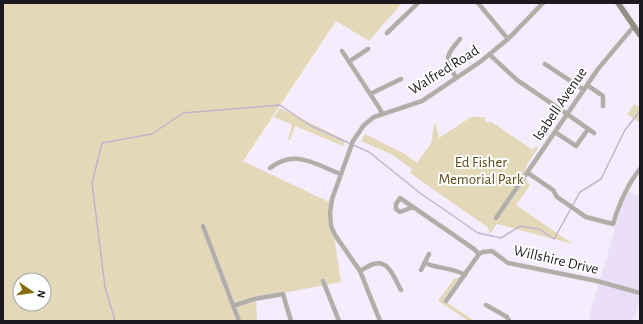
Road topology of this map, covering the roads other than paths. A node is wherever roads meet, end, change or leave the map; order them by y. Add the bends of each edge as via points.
1 (418, 3) edge
2 (478, 3) edge
3 (543, 3) edge
4 (618, 3) edge
5 (634, 26) junction
6 (639, 32) edge
7 (387, 33) dead end
8 (460, 39) dead end
9 (508, 39) junction
10 (368, 49) dead end
11 (342, 51) dead end
12 (490, 55) junction
13 (350, 61) junction
14 (545, 64) dead end
15 (456, 78) junction
16 (401, 79) dead end
17 (588, 85) junction
18 (584, 90) junction
19 (370, 94) junction
20 (603, 106) dead end
21 (382, 114) junction
22 (567, 114) junction
23 (555, 132) junction
24 (586, 132) dead end
25 (594, 133) dead end
26 (270, 168) dead end
27 (640, 169) edge
28 (528, 173) junction
29 (341, 174) junction
30 (413, 207) dead end
31 (496, 218) dead end
32 (203, 226) dead end
33 (429, 254) dead end
34 (479, 254) junction
35 (425, 263) junction
36 (421, 270) dead end
37 (360, 271) junction
38 (465, 275) junction
39 (323, 281) dead end
40 (401, 290) dead end
41 (640, 293) edge
42 (446, 301) dead end
43 (486, 305) dead end
44 (233, 306) junction
45 (239, 321) edge
46 (291, 321) edge
47 (339, 321) edge
48 (380, 321) edge
49 (509, 321) edge

1 - 7 street
2 - 9 street
3 - 9 street, Walfred Road
4 - 5 main road
5 - 6 main road
5 - 17 street, Isabell Avenue
8 - 15 street via 448,56 448,62
9 - 12 street, Walfred Road
10 - 13 street
11 - 13 street
12 - 15 street, Walfred Road
12 - 22 street via 517,80
13 - 19 street
14 - 18 street
15 - 21 street, Walfred Road via 422,101
16 - 19 street
17 - 18 street, Isabell Avenue
17 - 20 street via 603,96
18 - 22 street, Isabell Avenue
19 - 21 street
21 - 29 street, Walfred Road via 370,120 356,134
22 - 23 street, Isabell Avenue
22 - 25 street
23 - 24 street via 576,146
23 - 28 street, Isabell Avenue
26 - 29 street via 286,160 304,159
27 - 28 street via 617,208 612,224 586,217 556,197 553,190
28 - 31 street, Isabell Avenue
29 - 37 street, Walfred Road via 332,199 331,226
30 - 34 street
32 - 44 street
33 - 35 street
34 - 38 street
34 - 41 street, Willshire Drive via 492,251 508,263 598,281
35 - 36 street
35 - 38 street via 455,269
37 - 40 street via 382,263 389,268
37 - 48 street, Walfred Road
38 - 42 street
39 - 47 street
43 - 49 street via 507,317
44 - 45 street
44 - 46 street via 283,294

